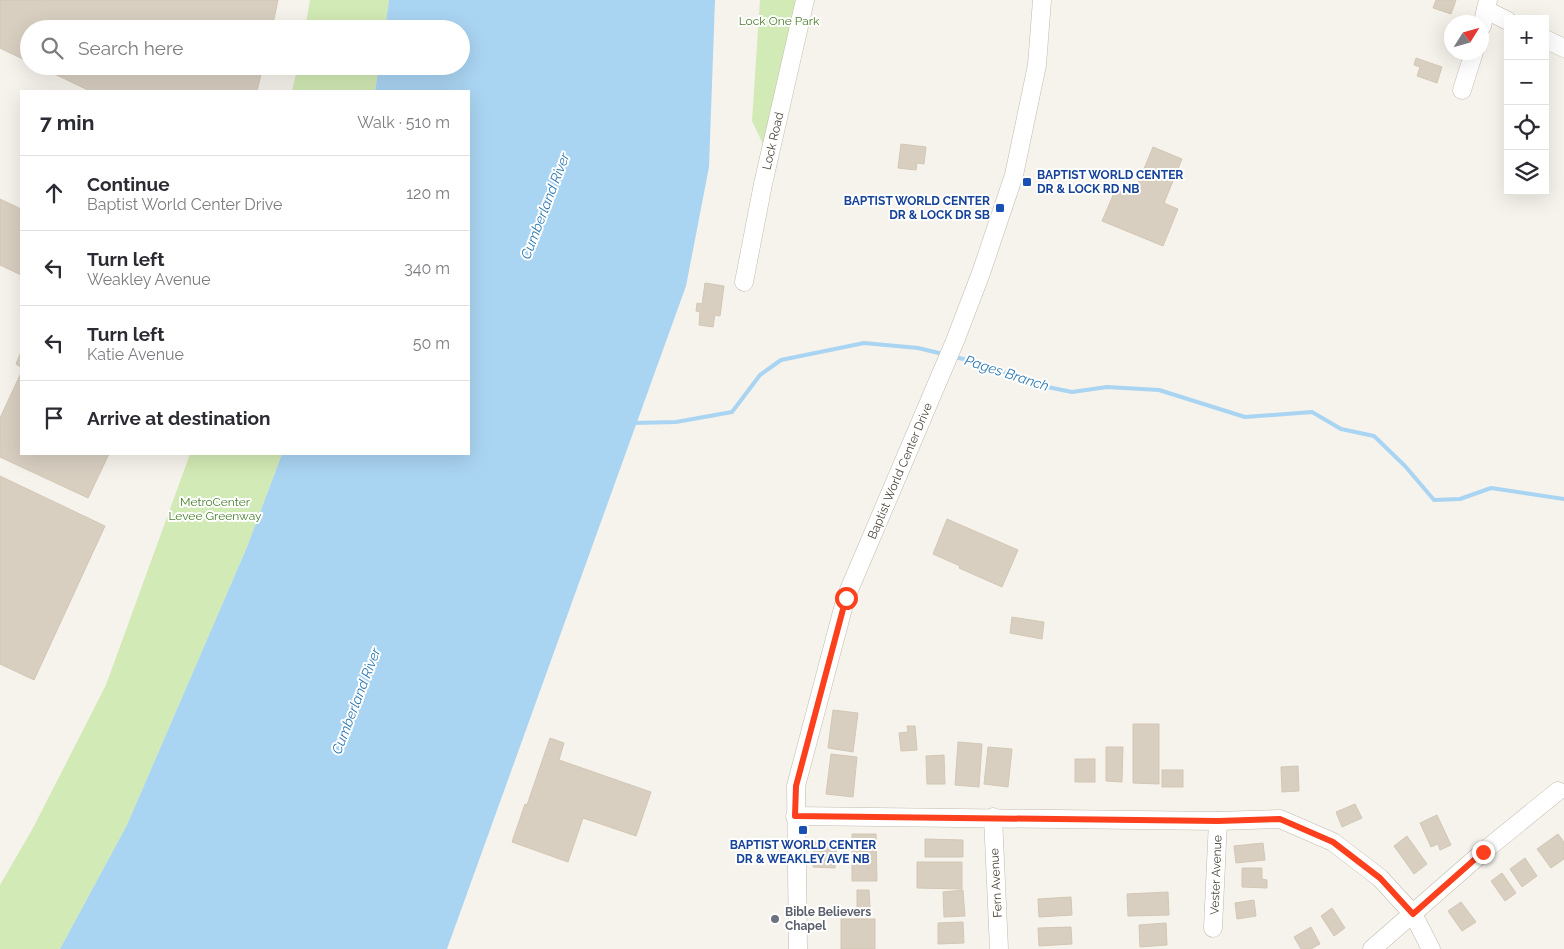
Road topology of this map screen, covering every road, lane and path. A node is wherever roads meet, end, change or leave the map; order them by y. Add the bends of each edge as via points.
1 (805, 0) edge
2 (1042, 0) edge
3 (1485, 12) edge
4 (1504, 19) edge
5 (1549, 41) edge
6 (1564, 48) edge
7 (1471, 60) edge
8 (1462, 90) dead end
9 (744, 282) dead end
10 (1558, 790) dead end
11 (795, 816) junction
12 (993, 817) junction
13 (1218, 821) junction
14 (1413, 914) junction
15 (1213, 928) dead end
16 (798, 949) edge
17 (999, 949) edge
18 (1372, 949) edge
19 (1431, 949) edge

1 - 9 street, Lock Road
2 - 11 street, Baptist World Center Drive via 1037,65 1014,175 981,273 846,598 796,786
3 - 4 street
5 - 6 street
7 - 8 street
10 - 14 street
11 - 12 street
11 - 16 street, Baptist World Center Drive
12 - 13 street
12 - 17 street, Fern Avenue
13 - 14 street via 1280,819 1333,842 1380,878
13 - 15 street, Vester Avenue
14 - 18 street
14 - 19 street

